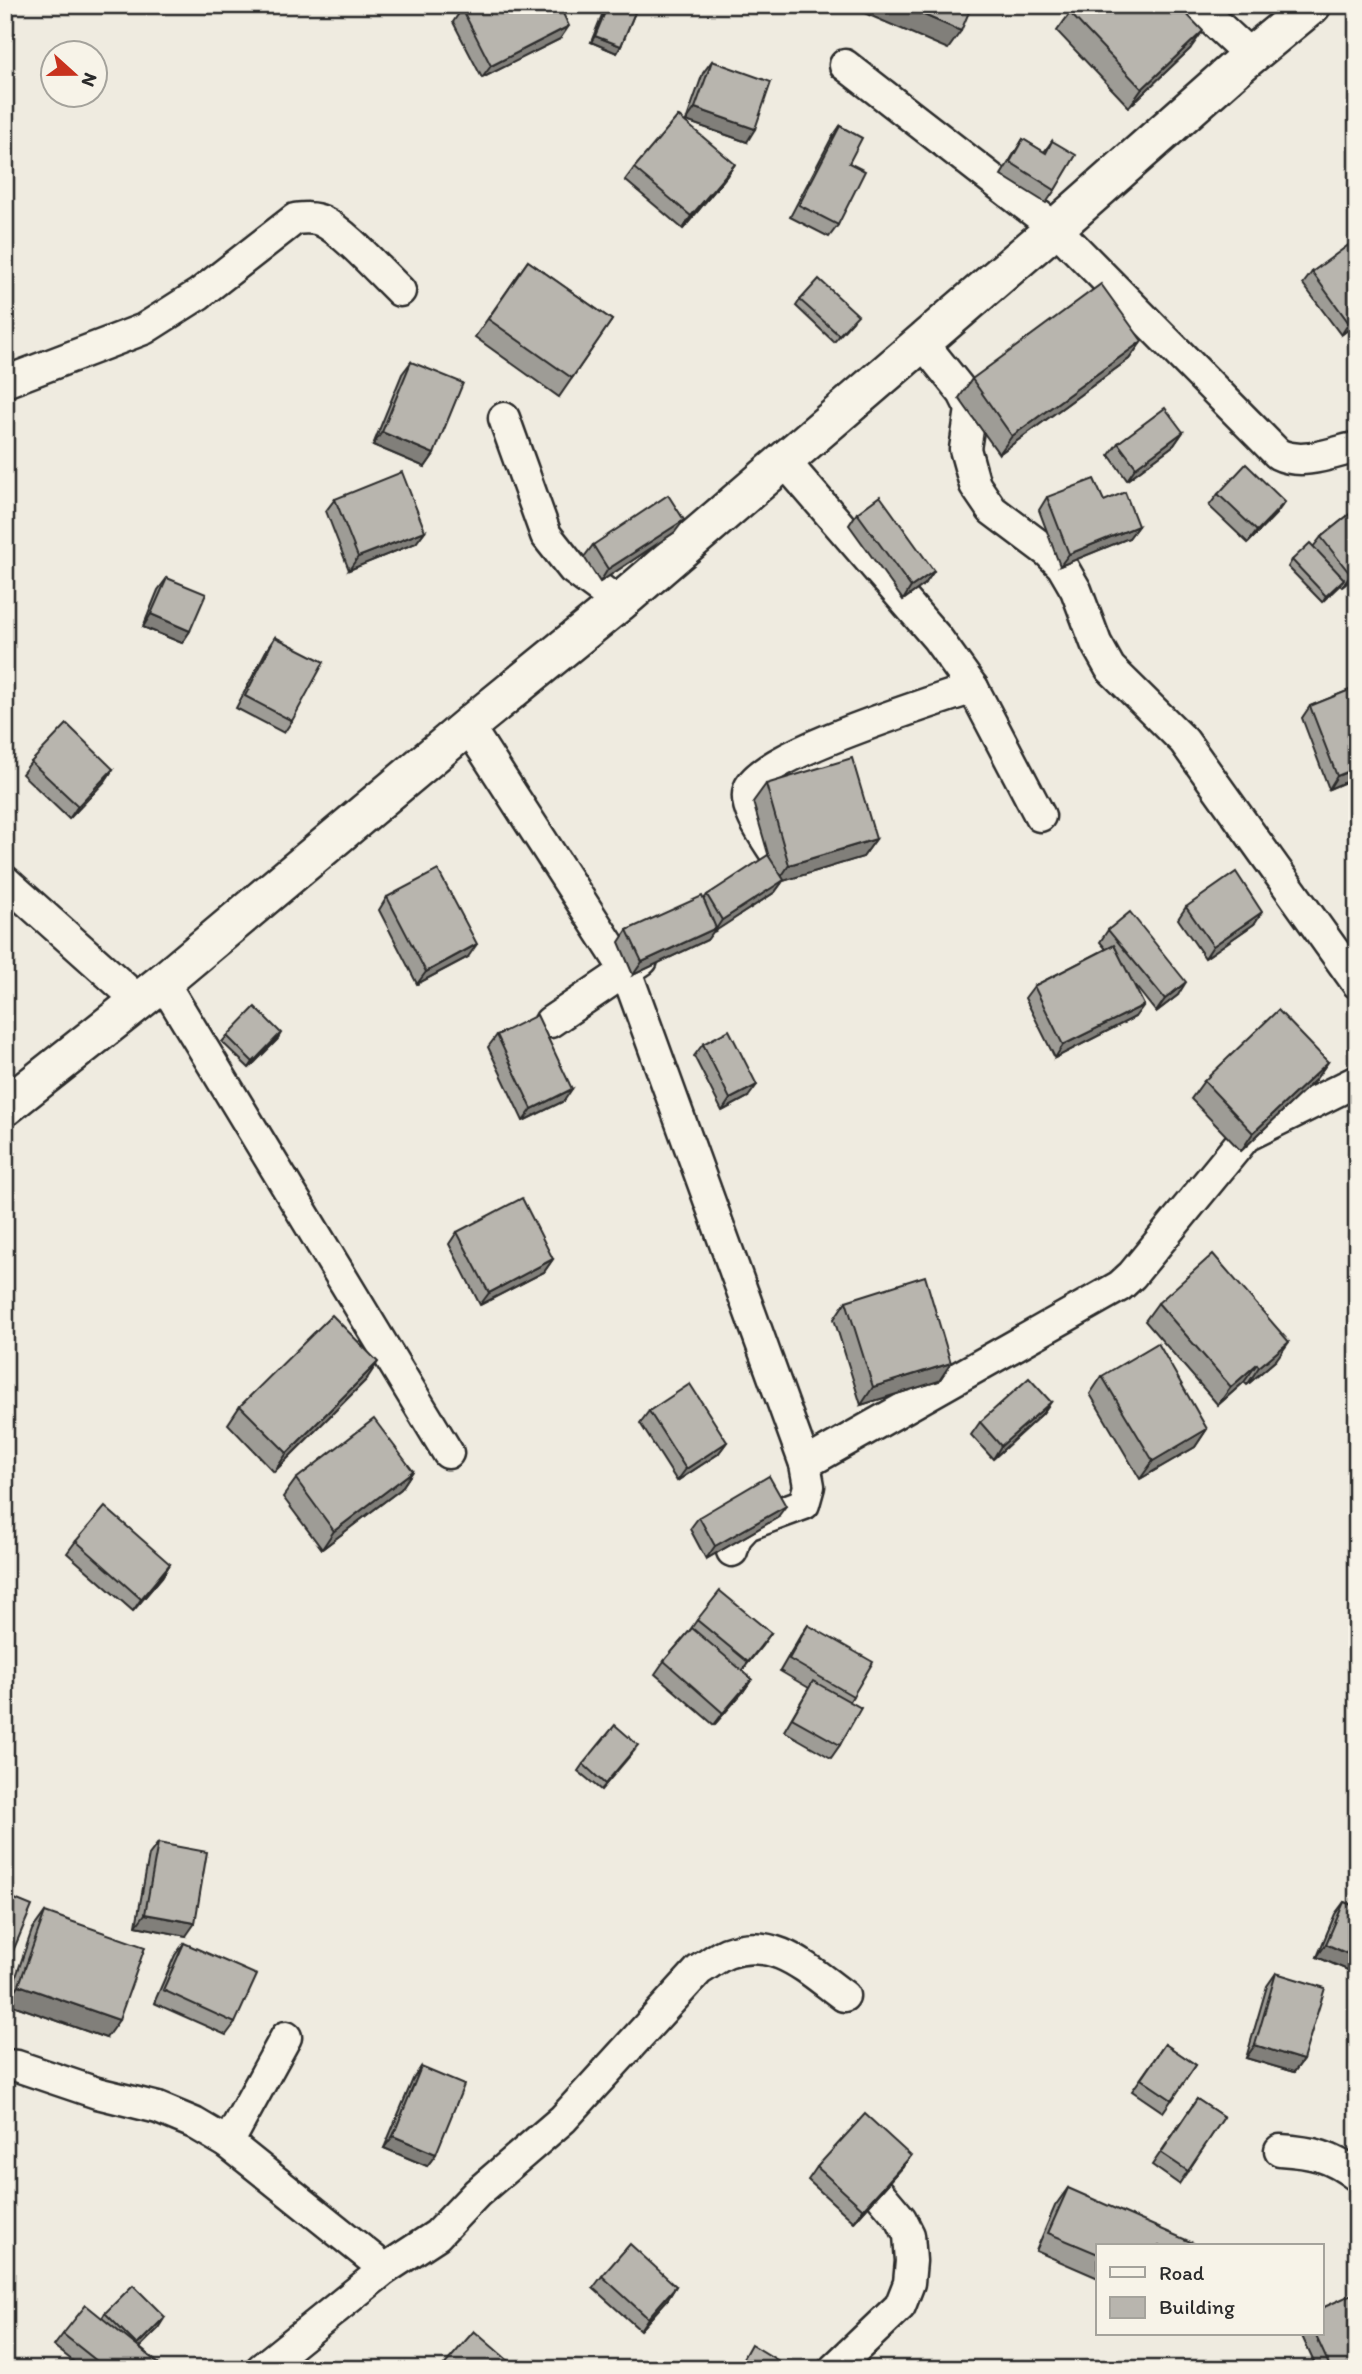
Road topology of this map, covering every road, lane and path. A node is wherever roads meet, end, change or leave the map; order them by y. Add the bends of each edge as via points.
1 (1196, 5) edge
2 (1312, 5) edge
3 (1251, 55) junction
4 (845, 65) dead end
5 (1055, 228) junction
6 (400, 291) dead end
7 (922, 342) junction
8 (5, 382) edge
9 (504, 418) dead end
10 (1357, 447) edge
11 (785, 462) junction
12 (619, 603) junction
13 (973, 688) junction
14 (468, 726) junction
15 (1040, 816) dead end
16 (5, 881) edge
17 (762, 884) edge
18 (660, 949) edge
19 (1352, 966) edge
20 (626, 971) junction
21 (151, 992) junction
22 (550, 1022) dead end
23 (1357, 1081) edge
24 (5, 1107) edge
25 (448, 1453) dead end
26 (806, 1464) junction
27 (732, 1550) edge
28 (844, 1996) dead end
29 (286, 2037) dead end
30 (5, 2065) edge
31 (228, 2143) junction
32 (1280, 2150) dead end
33 (1357, 2176) edge
34 (879, 2193) edge
35 (385, 2269) junction
36 (261, 2369) edge
37 (834, 2369) edge

1 - 3 street
2 - 3 street
3 - 5 street
4 - 5 street
5 - 7 street
5 - 10 street via 1278,454 1298,460
6 - 8 street via 336,231 320,221 295,219 199,294 144,329
7 - 11 street
7 - 19 street via 964,393 971,409 965,449 975,485 992,510 1062,566 1110,668 1184,741
9 - 12 street via 546,535 573,569
11 - 12 street
11 - 13 street via 937,638
12 - 14 street
13 - 15 street
13 - 17 street via 832,736 756,777 747,803 777,856 778,866 774,876
14 - 20 street
14 - 21 street
16 - 21 street
18 - 20 street
20 - 22 street
20 - 26 street
21 - 24 street
21 - 25 street
23 - 26 street via 1246,1136 1120,1286
26 - 27 street via 809,1486 804,1504 747,1525
28 - 35 street via 791,1957 756,1947 726,1953 699,1970 563,2119 477,2193 437,2235
29 - 31 street
30 - 31 street via 158,2108
31 - 35 street
32 - 33 street via 1311,2152
34 - 37 street via 909,2235 909,2283 900,2306
35 - 36 street

